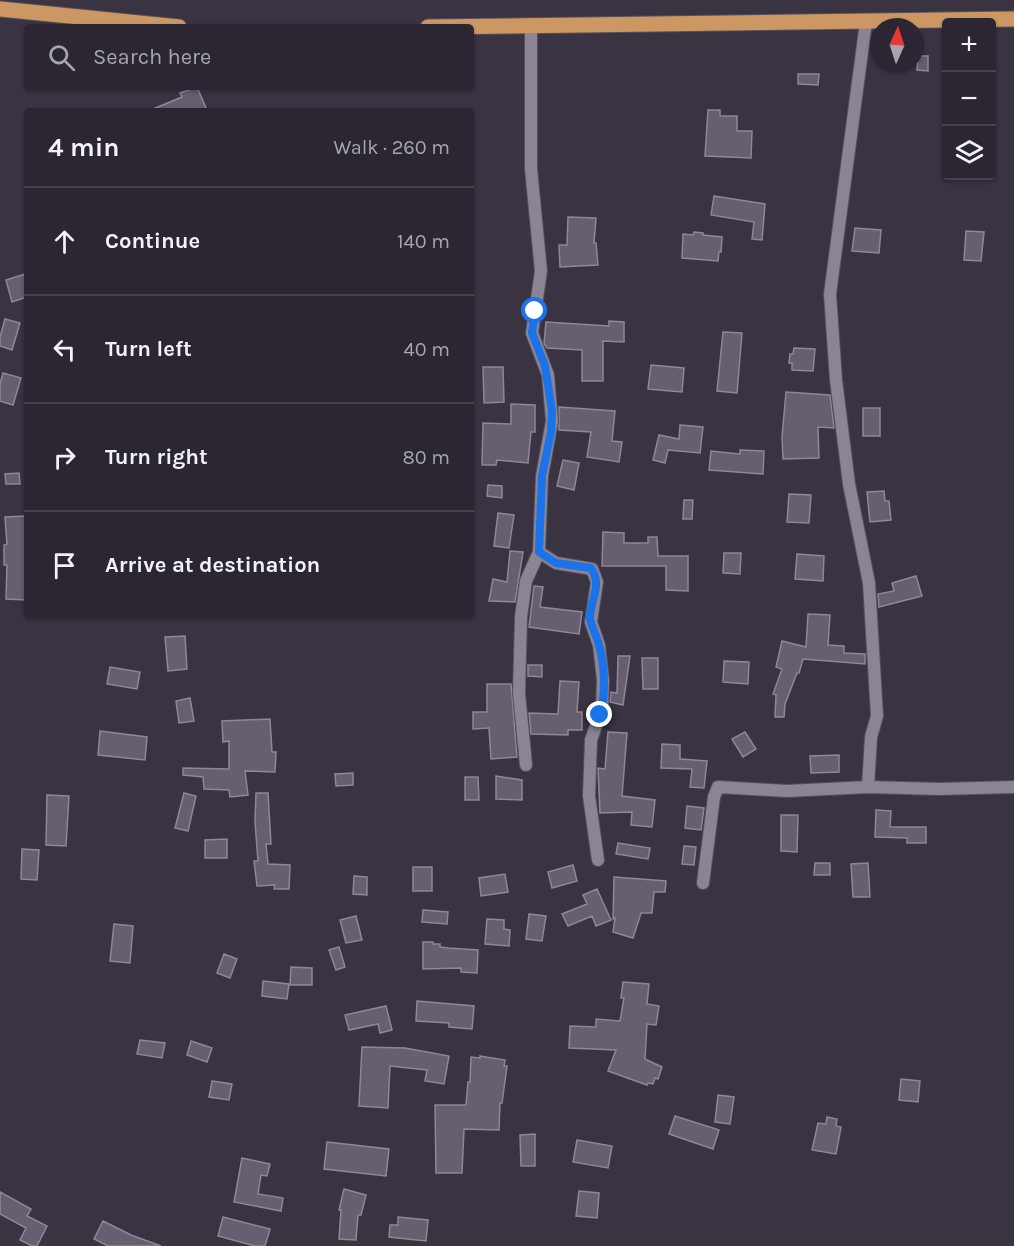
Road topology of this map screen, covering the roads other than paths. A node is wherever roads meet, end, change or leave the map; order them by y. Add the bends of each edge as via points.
1 (0, 9) edge
2 (1014, 19) edge
3 (866, 22) junction
4 (149, 24) edge
5 (531, 26) junction
6 (474, 27) edge
7 (539, 552) junction
8 (526, 765) dead end
9 (868, 787) junction
10 (1014, 787) edge
11 (598, 860) dead end
12 (703, 883) dead end

1 - 4 main road
2 - 3 main road
3 - 5 main road
3 - 9 street via 830,294 849,484 869,583 878,716 871,737
5 - 6 main road
5 - 7 street via 531,169 541,272 532,333 545,366 552,411 542,476
7 - 8 street via 526,581 521,617 519,693
7 - 11 street via 556,563 591,568 597,582 590,616 602,658 602,703 591,740 590,796
9 - 10 street
9 - 12 street via 787,791 718,787

